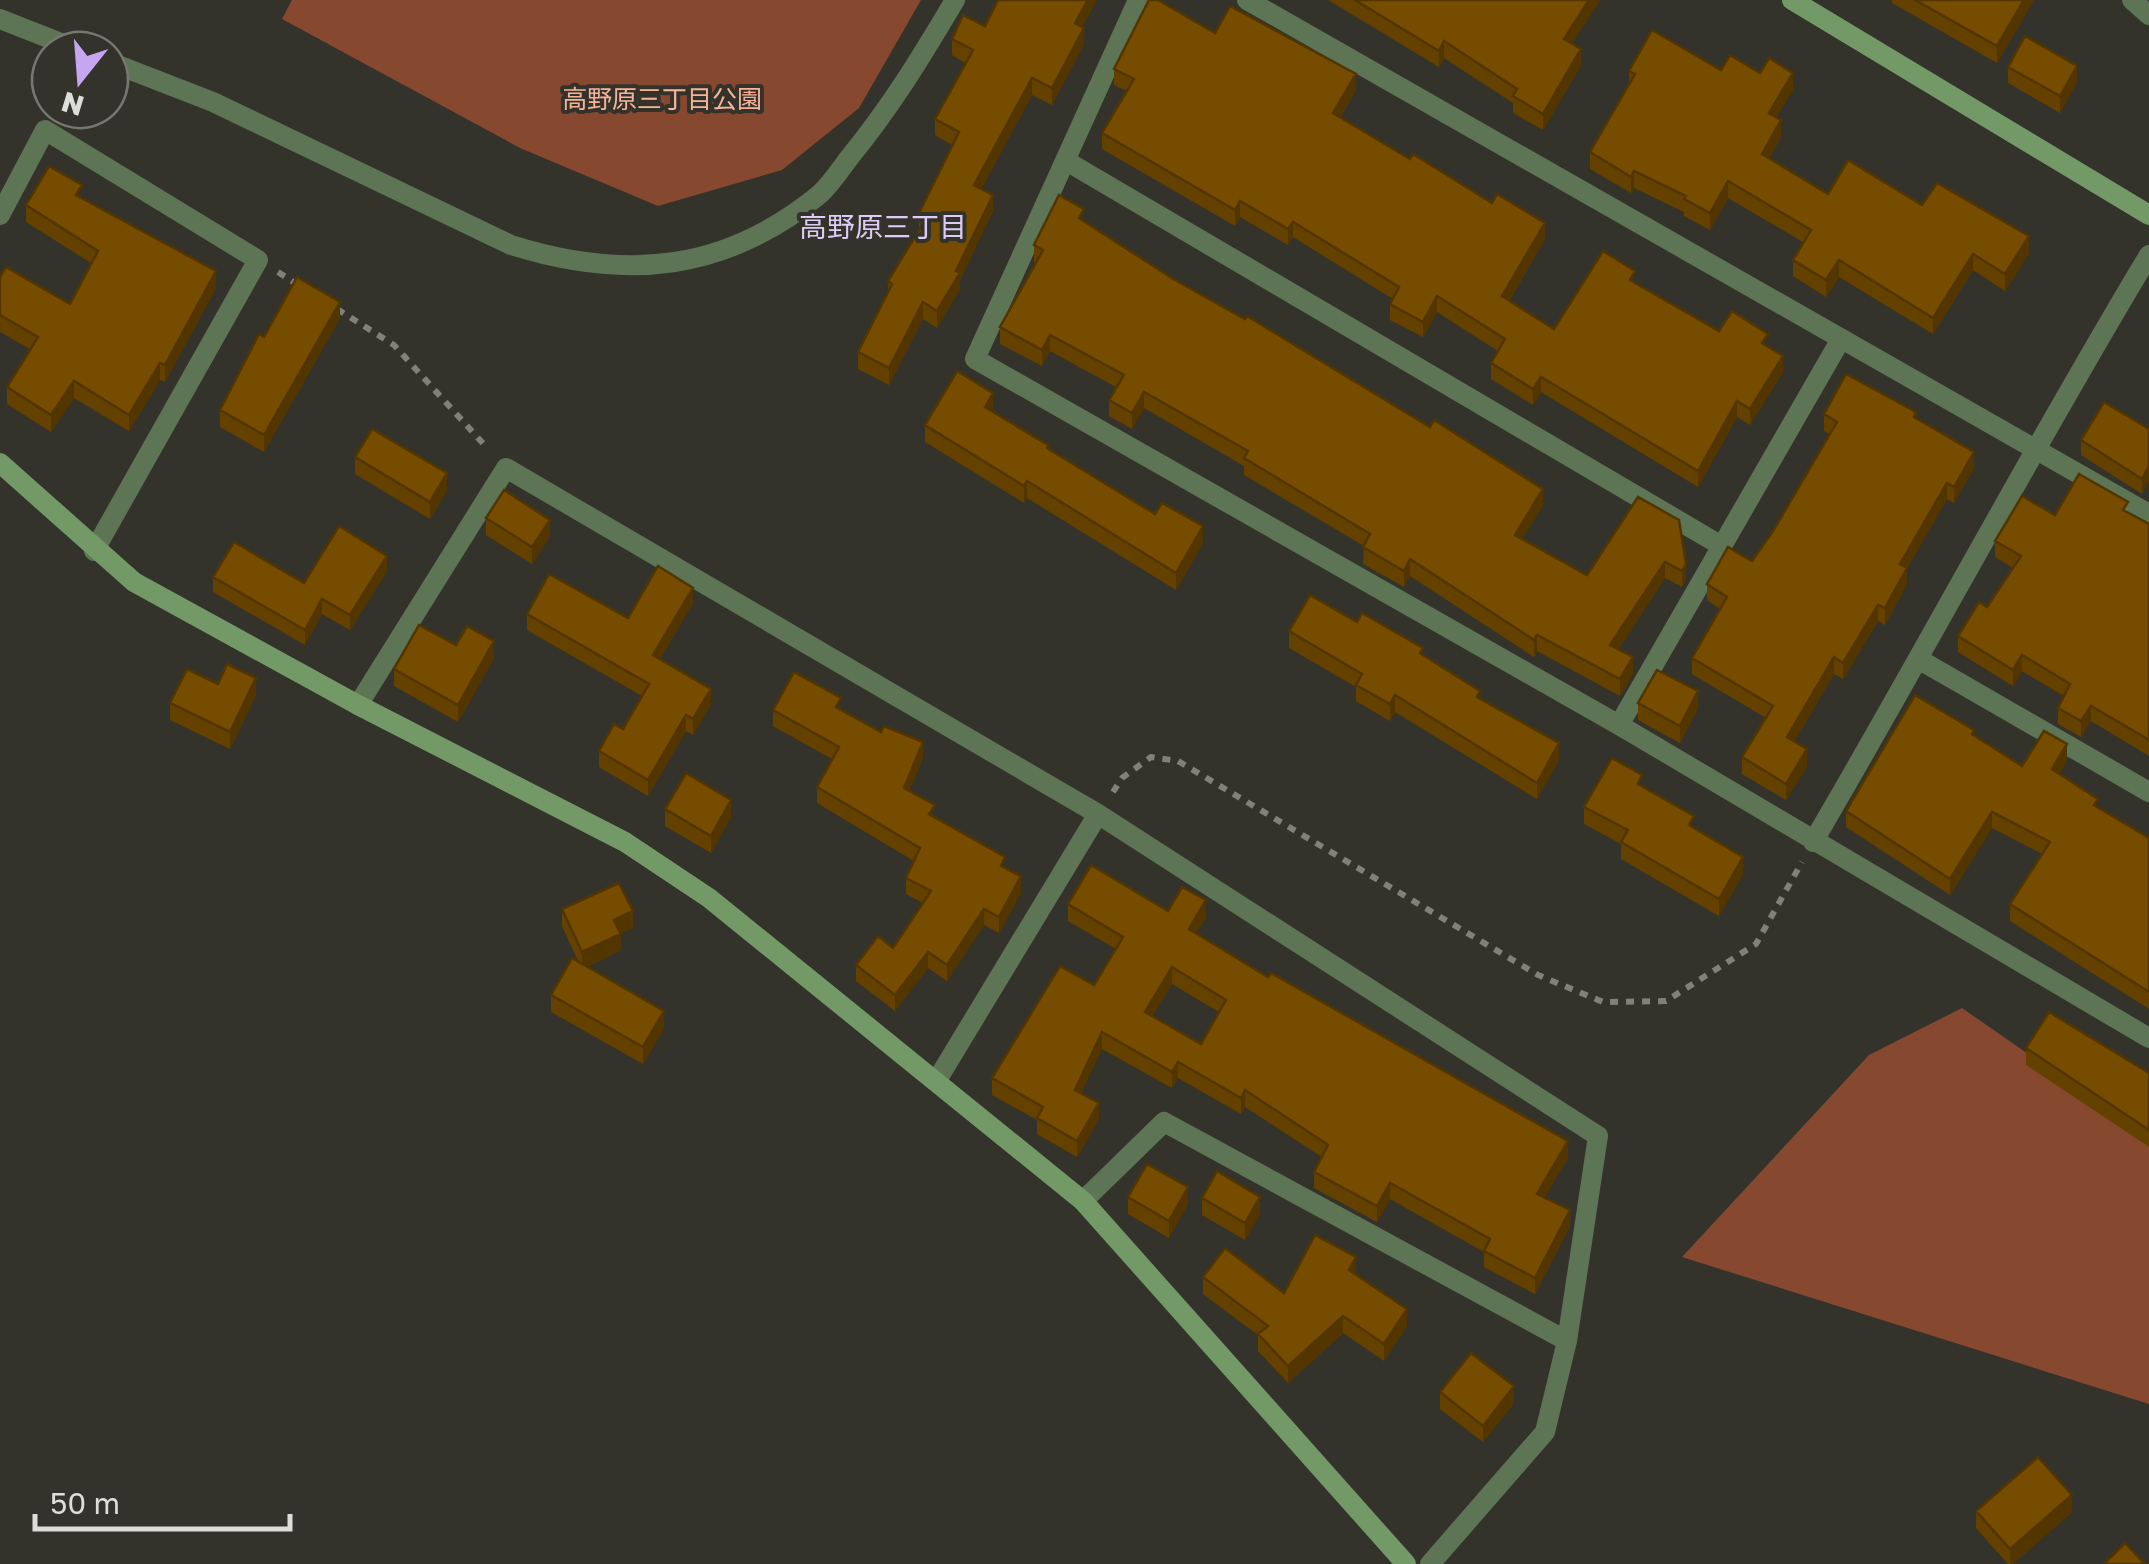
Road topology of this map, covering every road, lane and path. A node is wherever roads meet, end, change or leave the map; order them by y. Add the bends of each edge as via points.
1 (955, 0) edge
2 (1138, 0) edge
3 (1247, 0) edge
4 (1792, 0) edge
5 (2132, 0) edge
6 (2149, 15) edge
7 (0, 19) edge
8 (30, 31) edge
9 (130, 70) edge
10 (1068, 162) junction
11 (0, 215) edge
12 (2149, 215) edge
13 (2149, 255) edge
14 (258, 260) junction
15 (304, 288) edge
16 (334, 307) edge
17 (1841, 339) junction
18 (2034, 446) junction
19 (0, 464) edge
20 (506, 468) junction
21 (2149, 514) edge
22 (1720, 545) junction
23 (94, 551) junction
24 (1920, 660) junction
25 (358, 706) junction
26 (1619, 725) junction
27 (2149, 792) edge
28 (1098, 814) junction
29 (1813, 842) junction
30 (2149, 1038) edge
31 (936, 1080) junction
32 (1083, 1200) junction
33 (1567, 1342) junction
34 (1406, 1564) edge
35 (1430, 1564) edge

1 - 9 street via 893,104 821,193 724,253 654,266 560,260 512,245 213,102
2 - 10 street
3 - 17 street
4 - 12 street
5 - 6 street
7 - 8 street
10 - 22 street
10 - 26 street via 975,358
11 - 14 street via 45,130
13 - 18 street
14 - 15 path
14 - 23 street
16 - 20 path via 394,345
17 - 18 street
17 - 22 street
18 - 21 street
18 - 24 street
19 - 23 street
20 - 25 street
20 - 28 street
22 - 26 street
23 - 25 street via 134,582
24 - 27 street
24 - 29 street
25 - 31 street via 625,842 709,898
26 - 29 street
28 - 29 path via 1122,778 1150,758 1178,760 1538,975 1603,1002 1666,1001 1756,944
28 - 31 street
28 - 33 street via 1598,1136
29 - 30 street
31 - 32 street
32 - 33 street via 1164,1122
32 - 34 street
33 - 35 street via 1545,1432

